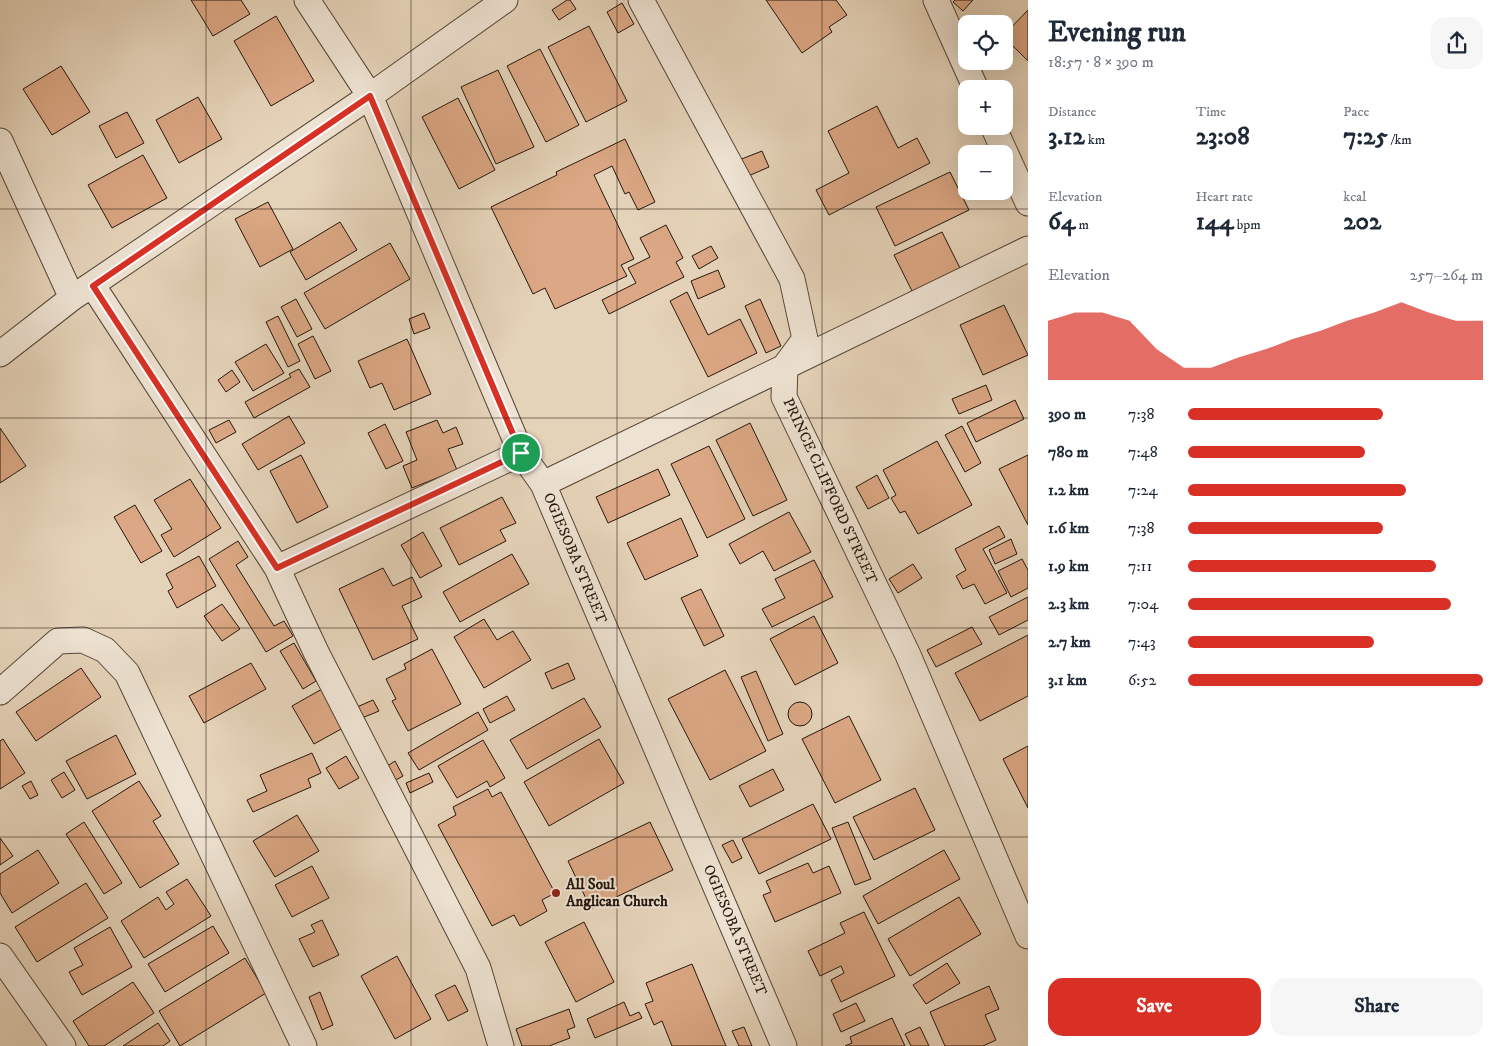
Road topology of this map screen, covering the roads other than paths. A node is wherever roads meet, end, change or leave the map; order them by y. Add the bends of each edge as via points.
1 (307, 0) edge
2 (505, 0) edge
3 (641, 0) edge
4 (936, 0) edge
5 (972, 80) edge
6 (370, 96) junction
7 (997, 135) edge
8 (0, 141) edge
9 (1028, 203) edge
10 (1028, 249) edge
11 (82, 292) junction
12 (0, 354) edge
13 (785, 366) junction
14 (521, 453) junction
15 (543, 484) junction
16 (277, 568) junction
17 (0, 692) edge
18 (1028, 936) edge
19 (0, 956) edge
20 (63, 1046) edge
21 (304, 1046) edge
22 (500, 1046) edge
23 (784, 1046) edge

1 - 6 street, OGIESOBA STREET
2 - 6 street
3 - 13 street via 792,279 805,339
4 - 5 street
6 - 11 street
6 - 14 street, OGIESOBA STREET
7 - 9 street
8 - 11 street
10 - 13 street
11 - 12 street
11 - 16 street
13 - 15 street
13 - 18 street, PRINCE CLIFFORD STREET via 784,396 908,655
14 - 15 street, OGIESOBA STREET
14 - 16 street
15 - 23 street, OGIESOBA STREET
16 - 22 street via 316,652 478,968
17 - 21 street via 58,642 83,640 106,650 127,673
19 - 20 street

